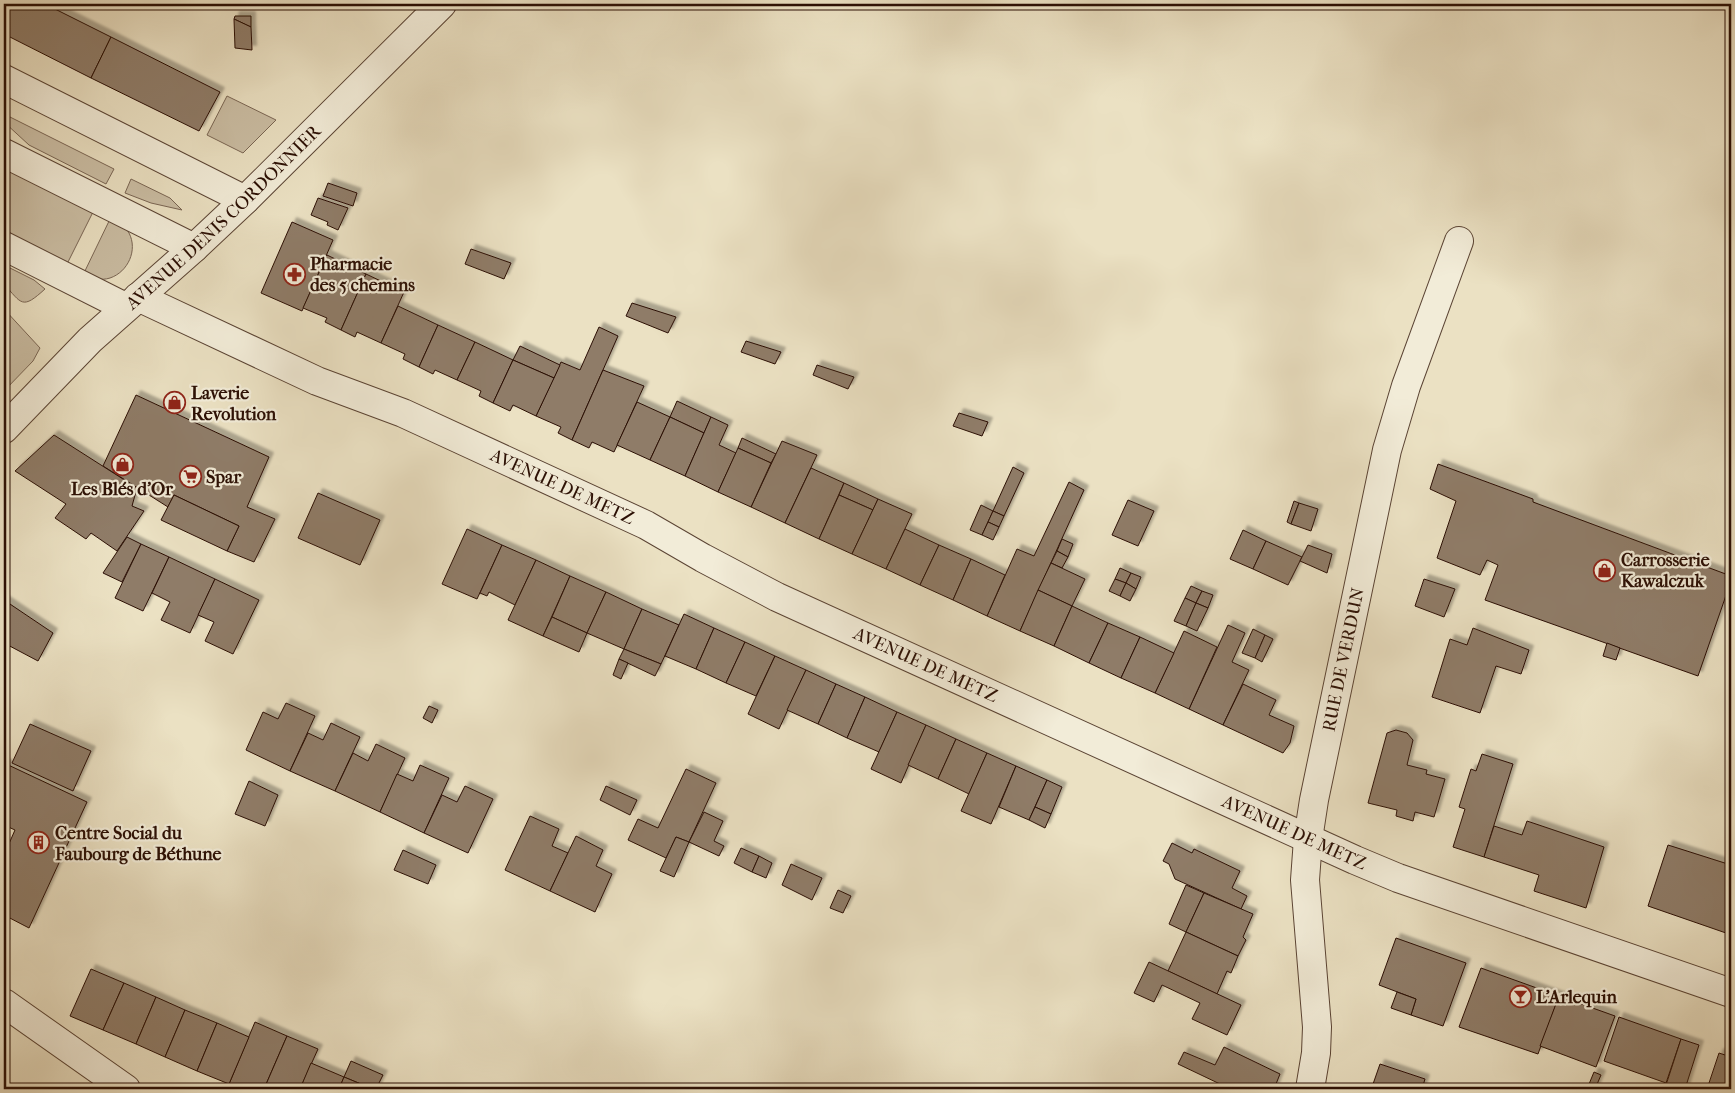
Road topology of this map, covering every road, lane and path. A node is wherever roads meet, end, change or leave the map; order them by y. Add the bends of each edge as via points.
1 (442, 4) edge
2 (4, 79) edge
3 (4, 153) edge
4 (244, 200) junction
5 (1458, 242) dead end
6 (4, 246) edge
7 (194, 248) junction
8 (132, 302) junction
9 (4, 429) edge
10 (1308, 839) junction
11 (1731, 993) edge
12 (4, 1003) edge
13 (126, 1089) edge
14 (1310, 1089) edge

1 - 4 street, AVENUE DENIS CORDONNIER
2 - 4 street
3 - 7 street
4 - 7 street, AVENUE DENIS CORDONNIER
5 - 10 street, RUE DE VERDUN via 1406,386 1387,450
6 - 8 street, AVENUE DE METZ
7 - 8 street, AVENUE DENIS CORDONNIER
8 - 9 street, AVENUE DENIS CORDONNIER via 68,361
8 - 10 street, AVENUE DE METZ via 403,413 636,521 777,598
10 - 11 street, AVENUE DE METZ via 1398,878
10 - 14 street, RUE DE VERDUN via 1305,880 1317,1027
12 - 13 street

